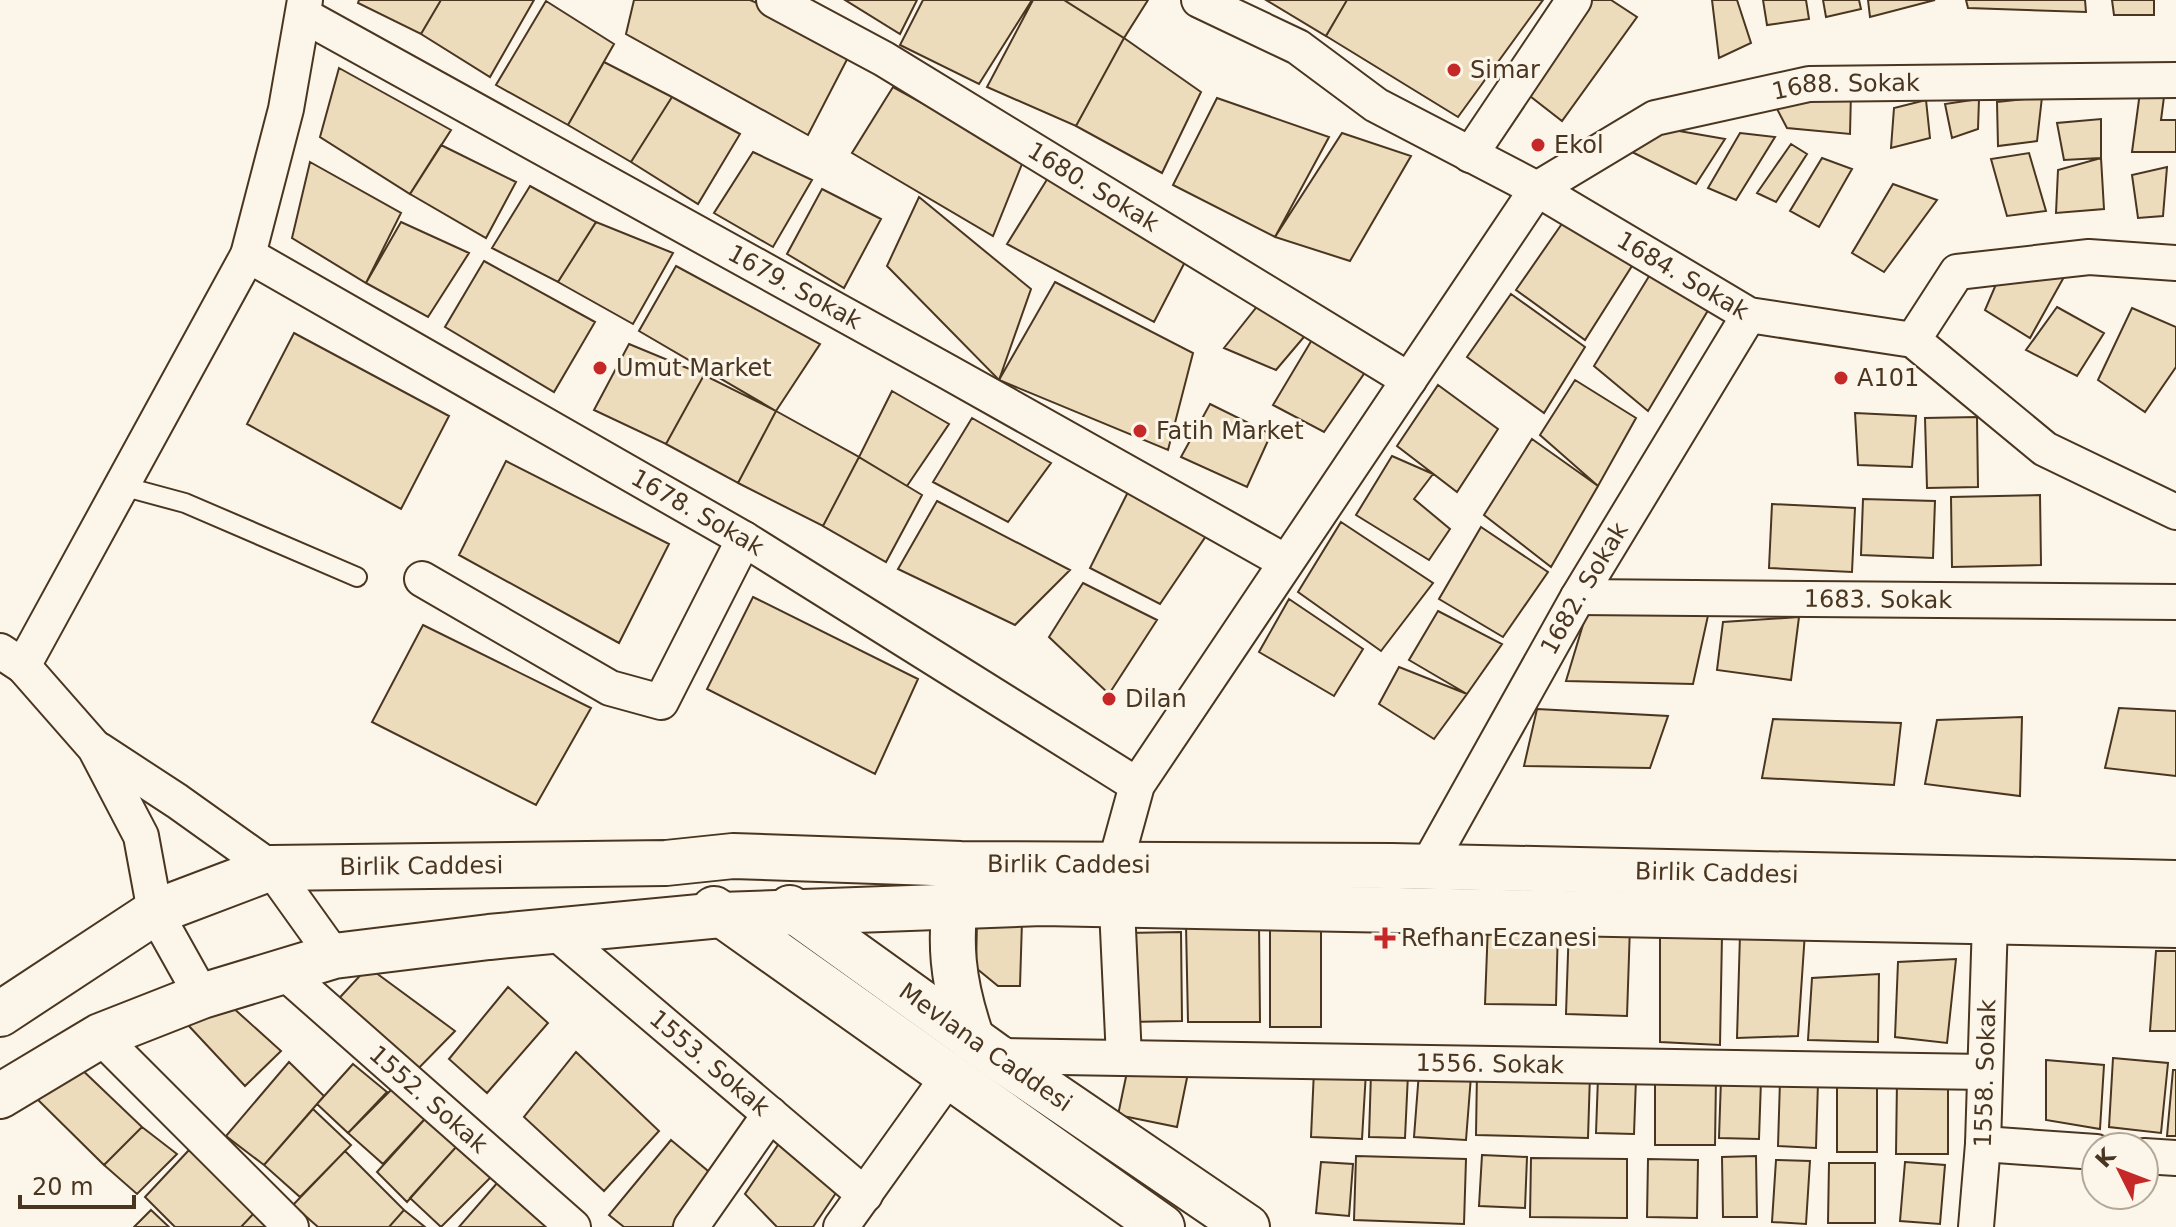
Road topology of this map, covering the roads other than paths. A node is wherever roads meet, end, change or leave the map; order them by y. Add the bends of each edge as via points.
1 (774, 0) edge
2 (1199, 0) edge
3 (1574, 0) edge
4 (304, 7) edge
5 (2176, 80) edge
6 (1470, 155) junction
7 (1537, 189) junction
8 (248, 255) junction
9 (2176, 263) edge
10 (1749, 315) junction
11 (1913, 340) junction
12 (1409, 380) junction
13 (122, 486) junction
14 (2176, 512) edge
15 (744, 539) junction
16 (1286, 562) junction
17 (357, 577) dead end
18 (422, 579) dead end
19 (1578, 597) junction
20 (2176, 602) edge
21 (12, 659) edge
22 (95, 748) junction
23 (1137, 785) junction
24 (733, 856) junction
25 (666, 863) junction
26 (961, 864) junction
27 (1427, 867) junction
28 (271, 868) junction
29 (2176, 883) edge
30 (1115, 885) junction
31 (953, 907) junction
32 (155, 912) junction
33 (797, 914) junction
34 (721, 915) junction
35 (1990, 921) junction
36 (2176, 925) edge
37 (554, 931) junction
38 (334, 956) junction
39 (283, 971) junction
40 (202, 996) junction
41 (0, 1014) edge
42 (100, 1036) junction
43 (984, 1048) junction
44 (1124, 1058) junction
45 (1985, 1072) junction
46 (949, 1076) junction
47 (0, 1096) edge
48 (770, 1114) junction
49 (1983, 1144) junction
50 (2080, 1151) edge
51 (865, 1195) junction
52 (291, 1227) edge
53 (573, 1227) edge
54 (691, 1227) edge
55 (841, 1227) edge
56 (1162, 1227) edge
57 (1247, 1227) edge
58 (1976, 1227) edge

1 - 12 street, 1680. Sokak via 884,59
2 - 6 street, 1684. Sokak via 1298,47 1376,105
3 - 6 street
4 - 8 street via 286,109
4 - 16 street, 1679. Sokak
5 - 7 street, 1688. Sokak via 1809,84 1655,118
6 - 7 street, 1684. Sokak
7 - 10 street, 1684. Sokak
7 - 12 street
8 - 13 street
8 - 15 street, 1678. Sokak
9 - 11 street via 2089,257 1957,272
10 - 11 street, 1684. Sokak
10 - 19 street, 1682. Sokak
11 - 14 street via 2045,449
12 - 16 street
13 - 17 lane via 185,503
13 - 21 street
15 - 18 street via 661,702 610,688
15 - 23 street, 1678. Sokak
16 - 23 street
19 - 20 street, 1683. Sokak
19 - 27 street, 1682. Sokak
21 - 22 street
22 - 28 street
22 - 32 street via 141,836
23 - 30 street
24 - 25 main road, Birlik Caddesi
24 - 26 main road, Birlik Caddesi
24 - 33 main road, Mevlana Caddesi
25 - 28 main road, Birlik Caddesi
25 - 34 main road, Mevlana Caddesi
26 - 30 main road, Birlik Caddesi
26 - 31 main road
27 - 29 main road, Birlik Caddesi
27 - 30 main road, Birlik Caddesi
28 - 32 main road, Birlik Caddesi
28 - 38 street
30 - 31 main road, Birlik Caddesi via 1042,903
30 - 35 main road, Birlik Caddesi
30 - 44 street
31 - 33 main road, Birlik Caddesi
31 - 43 main road via 958,998
32 - 40 street
32 - 41 main road, Birlik Caddesi
33 - 34 main road, Birlik Caddesi
33 - 43 main road, Mevlana Caddesi
34 - 37 main road, Birlik Caddesi
34 - 46 main road, Mevlana Caddesi
35 - 36 main road, Birlik Caddesi
35 - 45 street, 1558. Sokak
37 - 38 main road, Birlik Caddesi
37 - 48 street, 1553. Sokak
38 - 39 main road, Birlik Caddesi
39 - 40 main road, Birlik Caddesi
39 - 53 street, 1552. Sokak
40 - 42 main road, Birlik Caddesi
42 - 47 main road, Birlik Caddesi
42 - 52 street
43 - 44 street, 1556. Sokak
43 - 57 main road, Mevlana Caddesi
44 - 45 street, 1556. Sokak
45 - 49 street, 1558. Sokak
46 - 51 street
46 - 56 main road, Mevlana Caddesi
48 - 51 street, 1553. Sokak
48 - 54 street
49 - 50 street
49 - 58 street, 1558. Sokak
51 - 55 street

